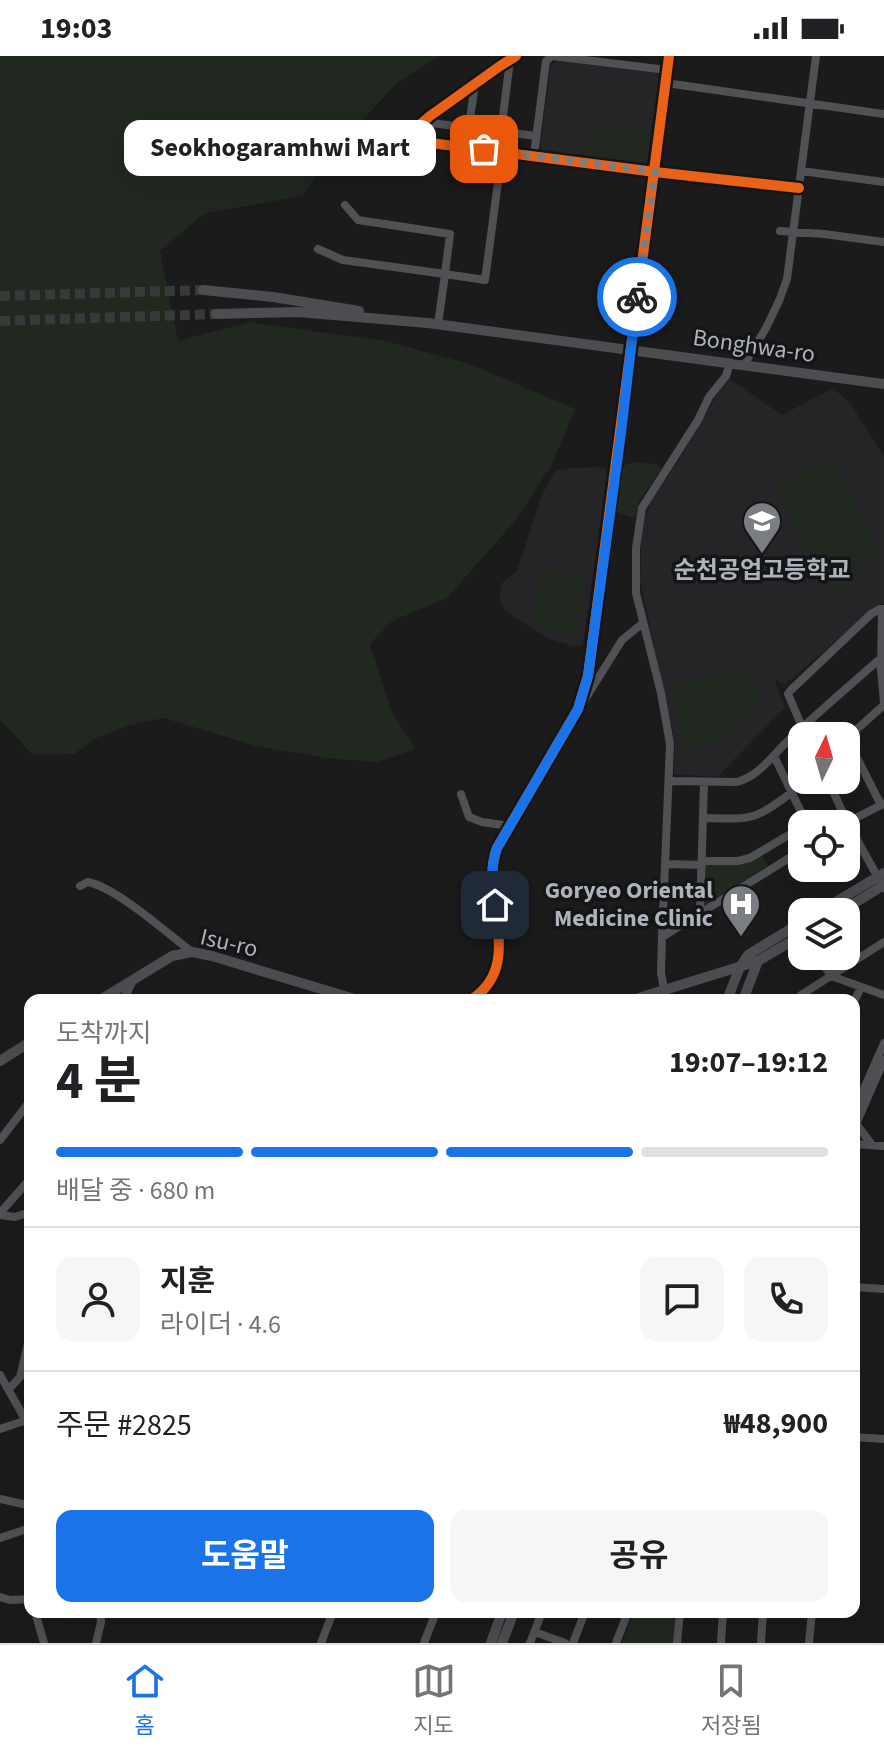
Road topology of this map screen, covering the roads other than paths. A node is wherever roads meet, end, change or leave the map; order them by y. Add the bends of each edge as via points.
1 (552, 56) edge
2 (647, 56) edge
3 (669, 56) edge
4 (816, 56) edge
5 (513, 58) edge
6 (615, 60) edge
7 (645, 67) junction
8 (667, 70) junction
9 (666, 83) junction
10 (475, 84) junction
11 (810, 104) junction
12 (884, 114) edge
13 (423, 122) junction
14 (468, 128) junction
15 (501, 132) junction
16 (536, 136) junction
17 (466, 147) junction
18 (502, 152) junction
19 (534, 155) junction
20 (464, 161) dead end
21 (801, 171) junction
22 (655, 172) junction
23 (884, 182) edge
24 (799, 188) junction
25 (345, 205) dead end
26 (780, 231) dead end
27 (793, 231) junction
28 (884, 242) edge
29 (318, 249) dead end
30 (445, 274) junction
31 (203, 290) tunnel mouth
32 (216, 314) tunnel mouth
33 (433, 324) junction
34 (630, 349) junction
35 (730, 363) junction
36 (744, 365) junction
37 (884, 384) edge
38 (883, 609) edge
39 (643, 623) junction
40 (881, 658) junction
41 (884, 704) edge
42 (578, 709) junction
43 (800, 722) edge
44 (814, 722) edge
45 (860, 726) edge
46 (788, 745) edge
47 (774, 756) junction
48 (860, 763) edge
49 (669, 781) junction
50 (704, 782) junction
51 (788, 784) edge
52 (461, 794) dead end
53 (789, 794) edge
54 (882, 804) edge
55 (860, 816) edge
56 (704, 818) junction
57 (510, 826) junction
58 (788, 836) edge
59 (860, 846) edge
60 (788, 859) edge
61 (702, 863) junction
62 (665, 864) junction
63 (882, 882) edge
64 (80, 886) dead end
65 (848, 898) edge
66 (860, 898) edge
67 (700, 913) junction
68 (788, 931) edge
69 (662, 937) junction
70 (884, 942) edge
71 (788, 943) edge
72 (192, 952) junction
73 (758, 961) junction
74 (740, 967) junction
75 (827, 970) edge
76 (720, 973) junction
77 (831, 976) junction
78 (134, 980) junction
79 (861, 987) junction
80 (731, 988) junction
81 (663, 993) edge
82 (110, 994) edge
83 (127, 994) edge
84 (338, 994) edge
85 (478, 994) edge
86 (729, 994) edge
87 (745, 994) edge
88 (803, 994) edge
89 (858, 994) edge
90 (884, 995) edge
91 (884, 1043) edge
92 (24, 1046) edge
93 (884, 1060) edge
94 (0, 1061) edge
95 (877, 1077) edge
96 (860, 1106) edge
97 (24, 1109) edge
98 (860, 1132) edge
99 (0, 1140) edge
100 (860, 1144) edge
101 (872, 1145) junction
102 (884, 1146) edge
103 (24, 1186) edge
104 (0, 1214) edge
105 (24, 1214) edge
106 (860, 1287) edge
107 (884, 1289) edge
108 (24, 1360) edge
109 (0, 1375) edge
110 (9, 1389) junction
111 (24, 1414) edge
112 (24, 1423) edge
113 (0, 1429) edge
114 (860, 1437) edge
115 (884, 1439) edge
116 (0, 1499) edge
117 (24, 1504) edge
118 (24, 1530) edge
119 (0, 1538) edge
120 (0, 1597) edge
121 (18, 1600) junction
122 (24, 1600) edge
123 (24, 1604) edge
124 (37, 1618) edge
125 (101, 1618) edge
126 (331, 1618) edge
127 (434, 1618) edge
128 (505, 1618) edge
129 (506, 1618) edge
130 (540, 1618) edge
131 (583, 1618) edge
132 (626, 1618) edge
133 (679, 1618) edge
134 (723, 1618) edge
135 (763, 1618) edge
136 (811, 1618) edge
137 (535, 1632) junction
138 (44, 1643) edge
139 (96, 1643) edge
140 (321, 1643) edge
141 (424, 1643) edge
142 (491, 1643) edge
143 (502, 1643) edge
144 (530, 1643) edge
145 (565, 1643) edge
146 (573, 1643) edge
147 (616, 1643) edge
148 (677, 1643) edge
149 (721, 1643) edge
150 (761, 1643) edge
151 (809, 1643) edge

1 - 6 street
1 - 16 street via 546,61
2 - 7 street
3 - 8 street
4 - 11 street
5 - 10 street
5 - 15 street
6 - 7 street
7 - 8 street
8 - 9 street
9 - 11 street
9 - 22 street
10 - 13 street
10 - 14 street
11 - 12 street
11 - 21 street
13 - 14 street
13 - 17 street via 408,140
14 - 15 street
14 - 17 street
15 - 16 street
16 - 19 street
17 - 18 street
17 - 20 street
18 - 19 street
18 - 30 street via 485,280
19 - 22 street
21 - 23 street
21 - 24 street
22 - 24 street
22 - 34 street
24 - 27 street
25 - 30 street via 358,220 450,234
26 - 27 street
27 - 28 street
27 - 36 street via 787,279
29 - 30 street via 343,260
30 - 33 street
31 - 33 main road, Bonghwa-ro
32 - 33 main road, Bonghwa-ro via 322,313
33 - 34 main road, Bonghwa-ro
34 - 35 main road, Bonghwa-ro
34 - 42 street via 588,676
35 - 36 main road, Bonghwa-ro
35 - 39 street via 642,508 635,577
36 - 37 main road, Bonghwa-ro
38 - 40 street
38 - 43 street via 871,614 790,691
39 - 42 street via 622,640
39 - 49 street via 670,744
40 - 41 street
40 - 44 street
41 - 45 street
42 - 57 street
46 - 47 street
47 - 50 street via 747,779
47 - 51 street
48 - 54 street
49 - 50 street
49 - 62 street
50 - 56 street
52 - 57 street via 469,817
53 - 56 street via 747,819
54 - 55 street
56 - 61 street
57 - 85 street via 497,848 491,877 498,959
58 - 61 street via 750,858
59 - 63 street
60 - 67 street
61 - 62 street
61 - 67 street
62 - 69 street
63 - 65 main road
63 - 66 main road
64 - 72 street via 88,882 102,887
67 - 69 street
68 - 74 main road via 748,955
69 - 81 street
70 - 77 street
71 - 73 main road
72 - 78 main road, Isu-ro via 172,956
72 - 84 main road, Isu-ro
73 - 74 main road
73 - 87 main road
74 - 76 main road
74 - 80 main road
75 - 77 street
76 - 80 main road via 728,976
76 - 81 main road
77 - 79 street
77 - 88 street
78 - 82 main road, Isu-ro
78 - 83 street
79 - 89 street
79 - 90 street
80 - 86 main road
91 - 95 street
92 - 94 main road
93 - 95 street
95 - 96 street
97 - 99 street
98 - 101 street
100 - 101 street
101 - 102 street
103 - 104 street
104 - 105 street
106 - 107 street
108 - 110 street via 20,1377
109 - 110 street
110 - 111 street
112 - 113 street
114 - 115 street
116 - 117 street
118 - 119 street
120 - 121 street
121 - 122 street
121 - 123 street
124 - 138 street
125 - 139 street
126 - 140 street
127 - 141 street
128 - 142 main road
129 - 143 main road
130 - 137 street
131 - 146 street
132 - 147 street
133 - 148 street
134 - 149 street
135 - 150 street
136 - 151 street
137 - 144 street
137 - 145 street

